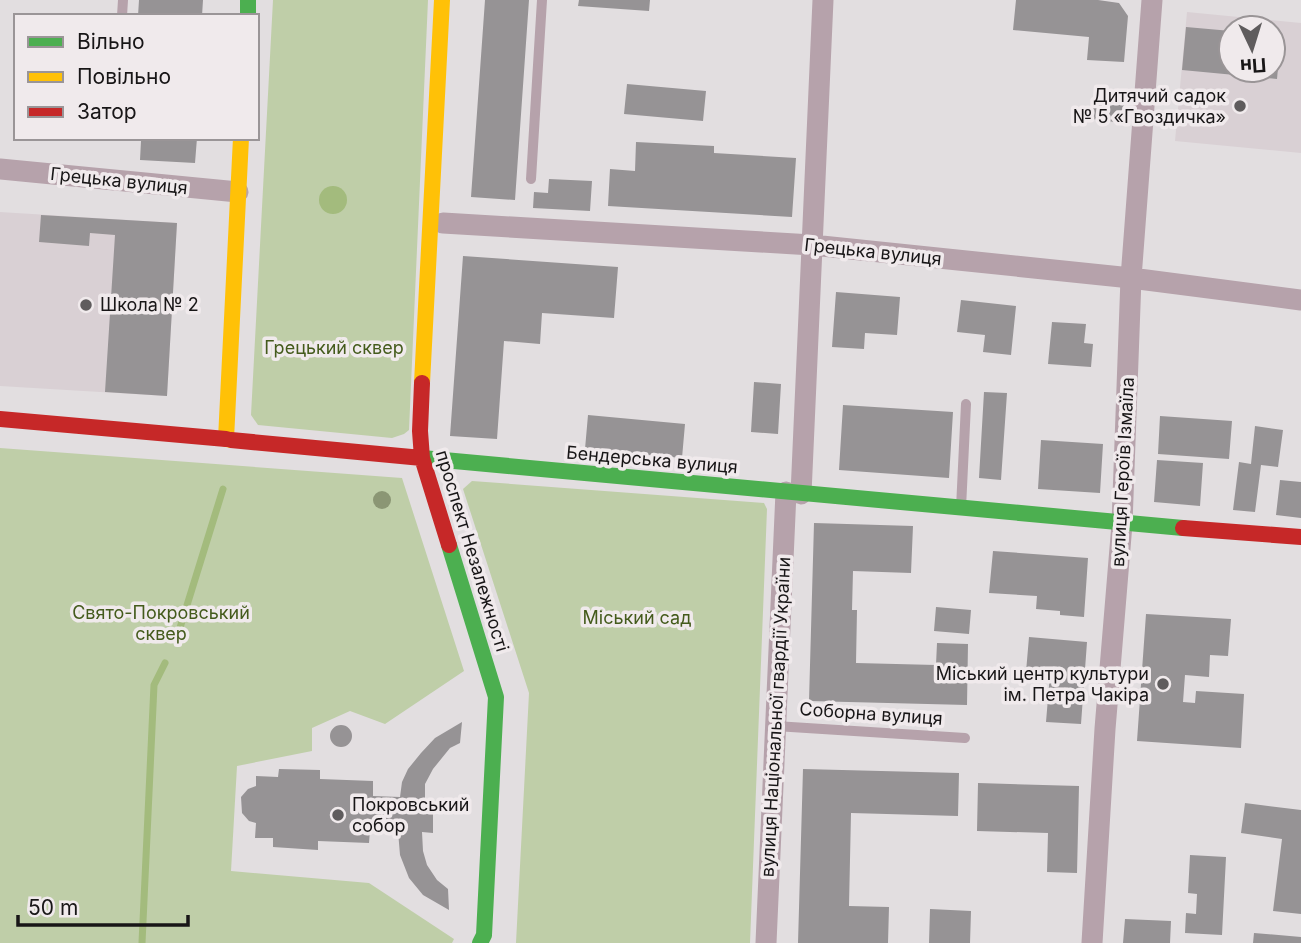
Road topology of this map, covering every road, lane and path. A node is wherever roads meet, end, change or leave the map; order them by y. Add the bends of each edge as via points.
1 (442, 0) edge
2 (542, 0) edge
3 (823, 0) edge
4 (1152, 0) edge
5 (241, 140) edge
6 (0, 169) edge
7 (531, 179) dead end
8 (238, 192) junction
9 (443, 223) dead end
10 (812, 245) junction
11 (1131, 278) junction
12 (1301, 300) edge
13 (966, 404) dead end
14 (0, 419) edge
15 (226, 439) junction
16 (422, 458) junction
17 (793, 493) junction
18 (961, 508) junction
19 (1122, 524) junction
20 (1301, 537) edge
21 (775, 726) junction
22 (965, 738) dead end
23 (481, 943) edge
24 (766, 943) edge
25 (1092, 943) edge

1 - 16 main road, проспект Незалежності
2 - 7 lane
3 - 10 street, вулиця Національної гвардії України
4 - 11 street, вулиця Героїв Ізмаїла
5 - 8 main road
6 - 8 street, Грецька вулиця
8 - 15 main road
9 - 10 street, Грецька вулиця
10 - 11 street, Грецька вулиця
10 - 17 street, вулиця Національної гвардії України
11 - 12 street, Грецька вулиця
11 - 19 street, вулиця Героїв Ізмаїла
13 - 18 lane
14 - 15 main road, Бендерська вулиця
15 - 16 main road, Бендерська вулиця
16 - 17 main road, Бендерська вулиця
16 - 23 main road, проспект Незалежності via 496,697
17 - 18 main road, Бендерська вулиця
17 - 21 street, вулиця Національної гвардії України
18 - 19 main road, Бендерська вулиця
19 - 20 main road, Бендерська вулиця
19 - 25 street, вулиця Героїв Ізмаїла
21 - 22 lane, Соборна вулиця
21 - 24 street, вулиця Національної гвардії України

